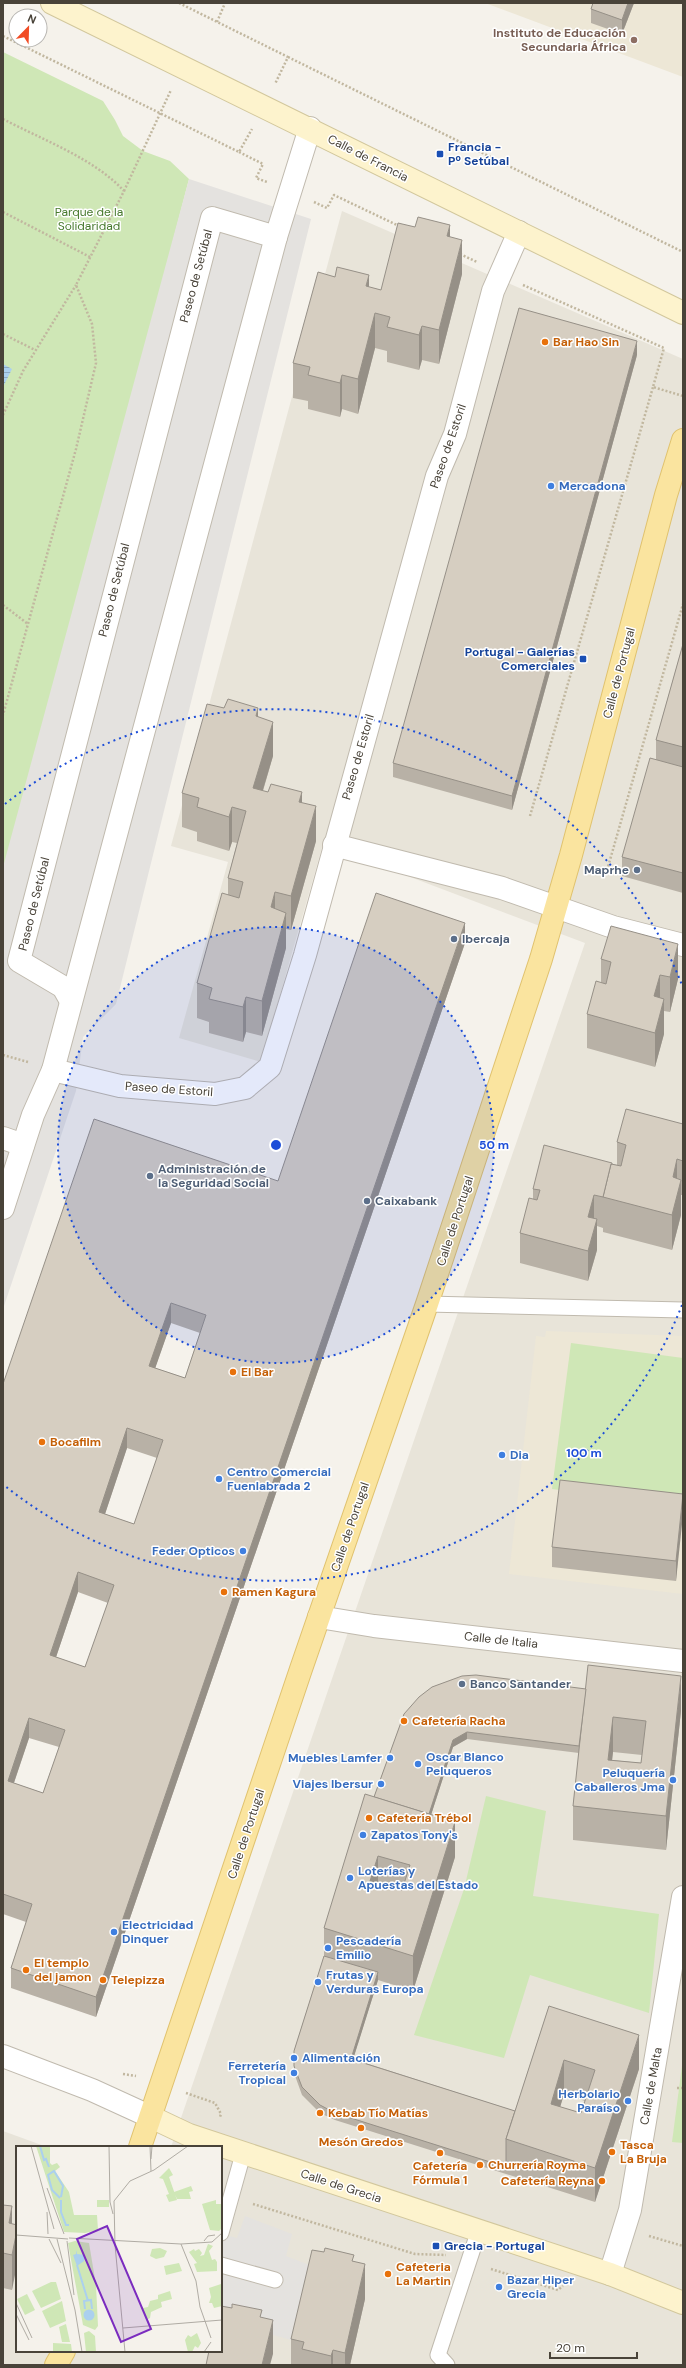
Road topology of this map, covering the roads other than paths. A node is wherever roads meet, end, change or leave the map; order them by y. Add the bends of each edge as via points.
1 (52, 3) edge
2 (310, 128) junction
3 (519, 232) junction
4 (276, 237) junction
5 (683, 313) edge
6 (683, 440) edge
7 (334, 845) junction
8 (556, 906) junction
9 (683, 945) edge
10 (71, 1001) junction
11 (53, 1070) junction
12 (3, 1138) edge
13 (23, 1145) junction
14 (3, 1208) edge
15 (427, 1304) junction
16 (683, 1310) edge
17 (319, 1616) junction
18 (683, 1661) edge
19 (683, 1896) edge
20 (3, 2056) edge
21 (151, 2117) junction
22 (140, 2146) edge
23 (220, 2146) edge
24 (222, 2147) edge
25 (243, 2154) junction
26 (222, 2229) edge
27 (479, 2230) junction
28 (222, 2264) edge
29 (610, 2274) junction
30 (275, 2280) dead end
31 (683, 2303) edge
32 (63, 2352) edge
33 (71, 2352) edge
34 (56, 2365) edge
35 (71, 2365) edge
36 (447, 2365) edge

1 - 2 main road, Calle de Francia
2 - 3 main road, Calle de Francia
2 - 4 street
3 - 5 main road, Calle de Francia
3 - 7 street, Paseo de Estoril via 494,291 455,434 437,476
4 - 10 street
4 - 10 street, Paseo de Setúbal via 212,218 19,961 63,987
6 - 8 main road, Calle de Portugal
7 - 8 street via 502,888
7 - 11 street, Paseo de Estoril via 305,955 270,1067 245,1088 215,1094 120,1086
8 - 9 street via 614,927
8 - 15 main road, Calle de Portugal
10 - 11 street
11 - 13 street
12 - 13 street
13 - 14 street
15 - 16 lane
15 - 17 main road, Calle de Portugal
17 - 18 street, Calle de Italia via 374,1626
17 - 21 main road, Calle de Portugal
19 - 29 street, Calle de Malta via 630,2210
20 - 21 street, Calle de Grecia via 92,2090
21 - 22 main road, Calle de Portugal
21 - 23 main road, Calle de Grecia
24 - 25 main road, Calle de Grecia
25 - 26 lane
25 - 27 main road, Calle de Grecia
27 - 29 main road, Calle de Grecia
27 - 36 lane via 438,2355
28 - 30 lane
29 - 31 main road, Calle de Grecia
32 - 34 main road
33 - 35 main road

